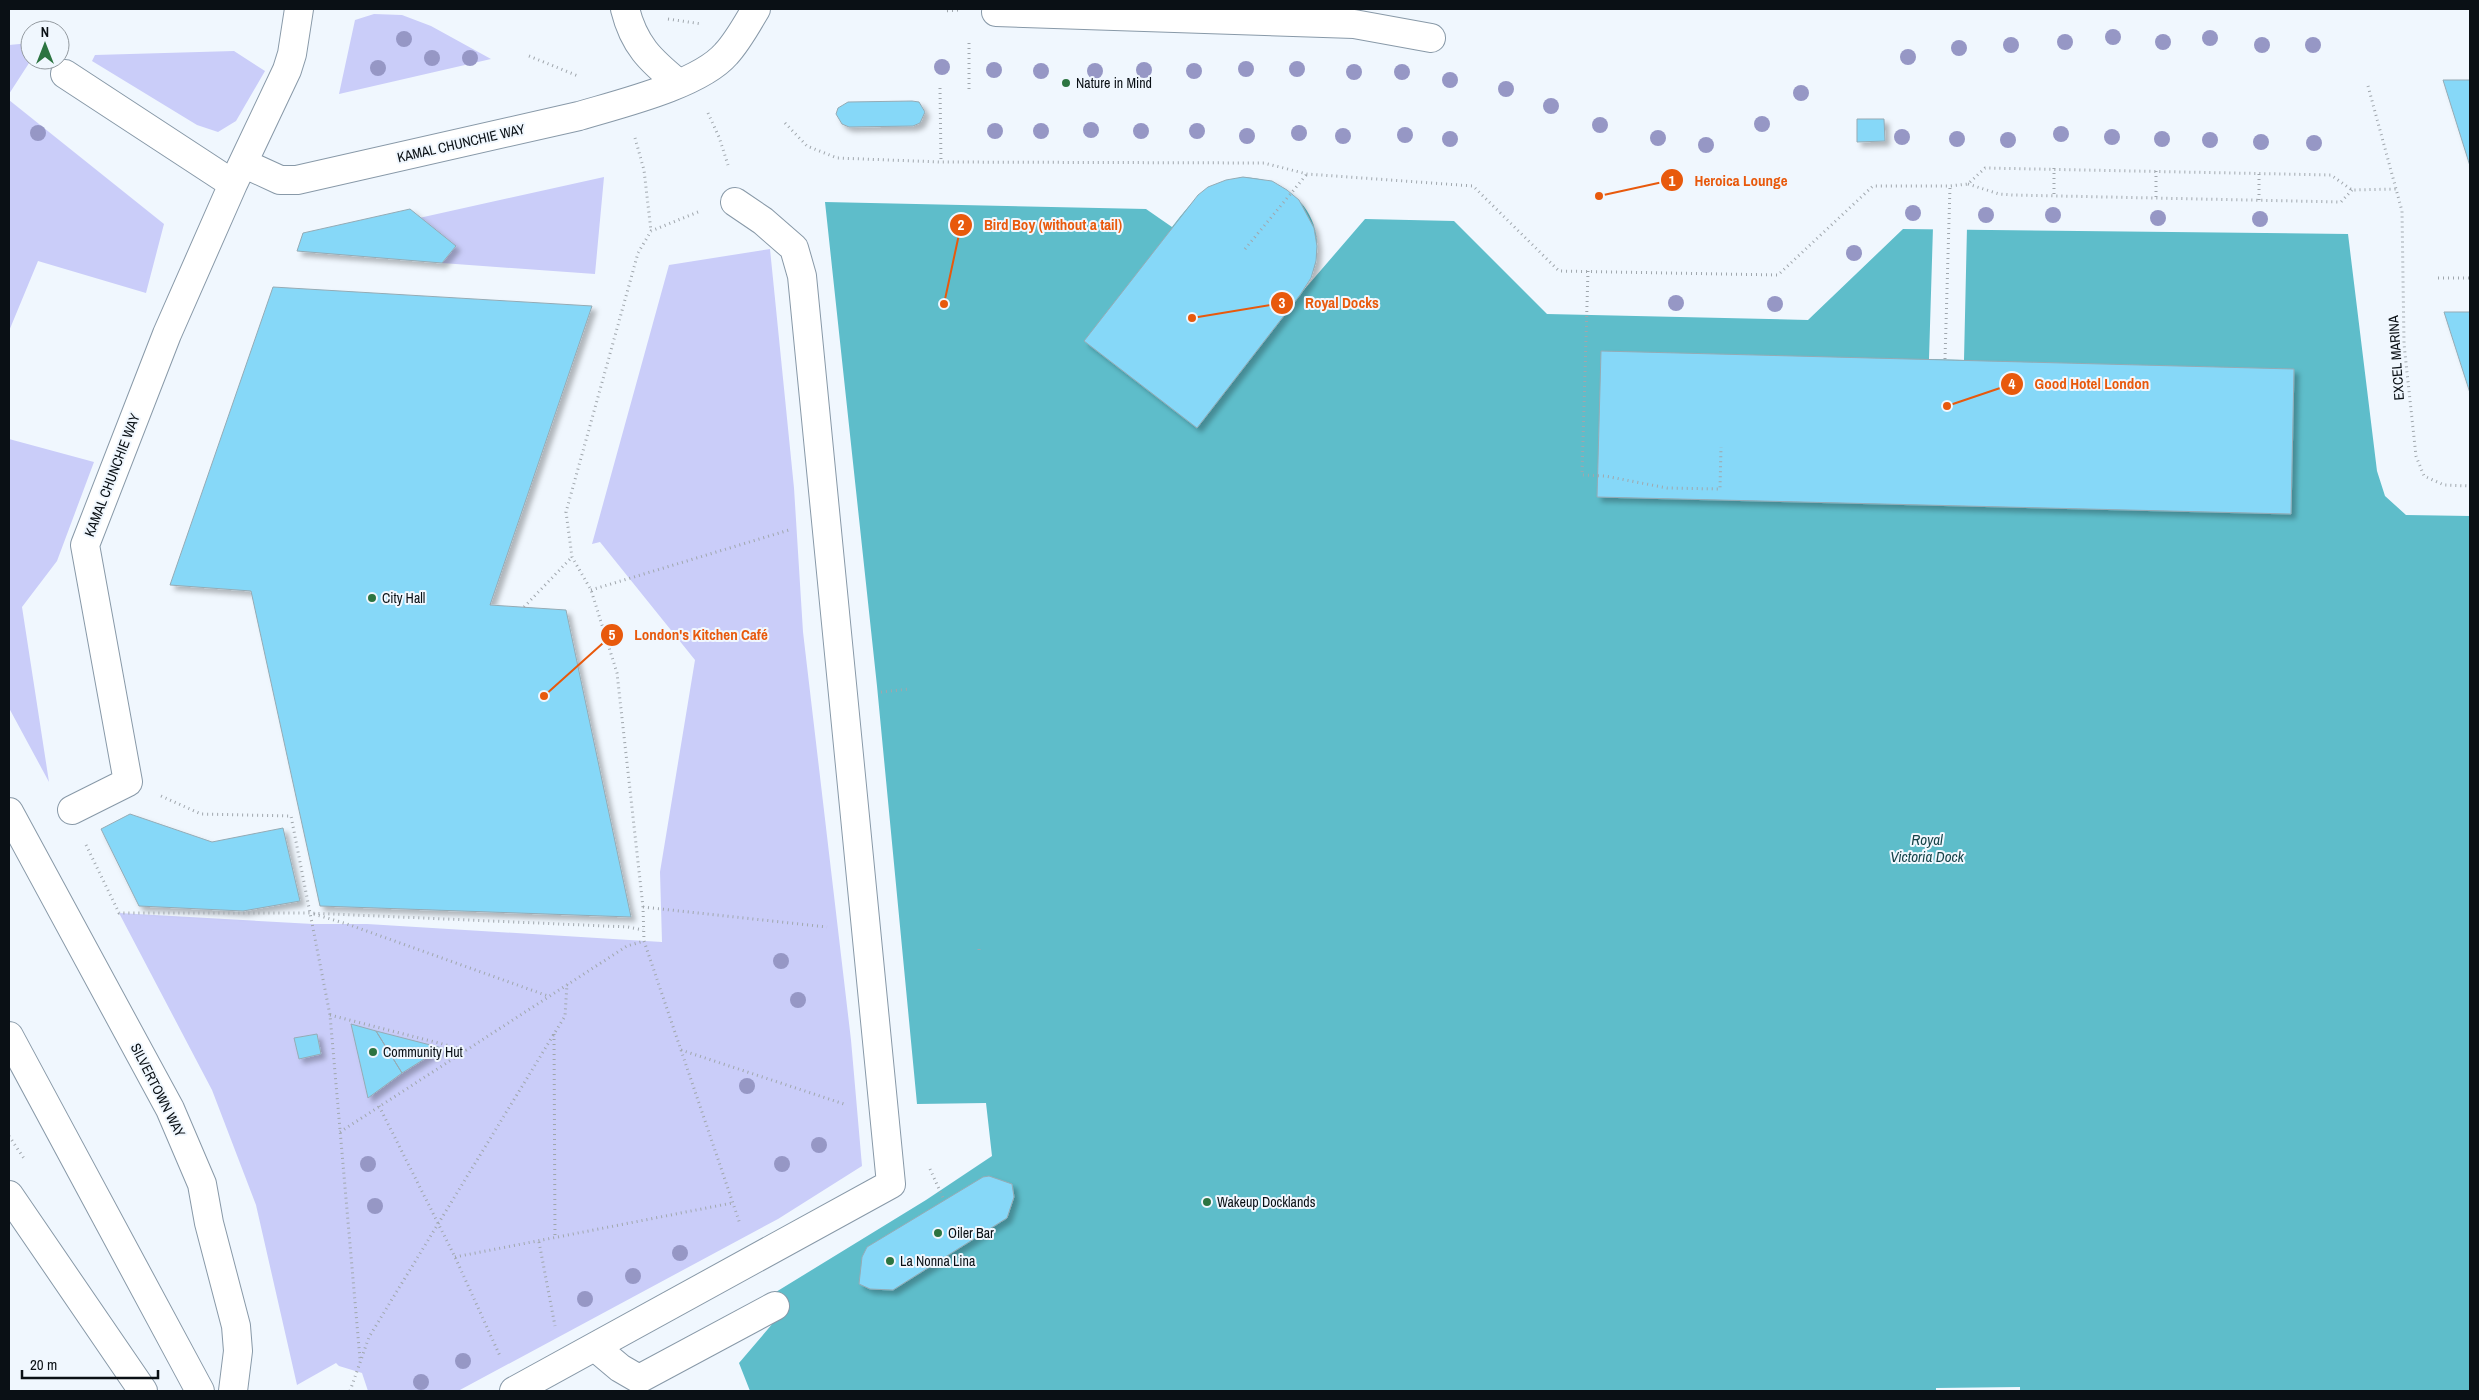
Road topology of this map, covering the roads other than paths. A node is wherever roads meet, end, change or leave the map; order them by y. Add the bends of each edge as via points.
1 (299, 9) edge
2 (625, 9) edge
3 (756, 9) edge
4 (996, 12) dead end
5 (1431, 38) dead end
6 (65, 74) dead end
7 (678, 83) junction
8 (238, 173) junction
9 (735, 202) road end
10 (72, 810) dead end
11 (9, 812) edge
12 (9, 1036) edge
13 (9, 1195) edge
14 (776, 1306) dead end
15 (595, 1347) junction
16 (195, 1382) edge
17 (143, 1391) edge
18 (233, 1391) edge
19 (516, 1391) edge

1 - 8 street, KAMAL CHUNCHIE WAY via 287,70
2 - 7 street via 642,49
3 - 7 street, KAMAL CHUNCHIE WAY via 726,55 712,67
4 - 5 street via 1354,24
6 - 8 street, KAMAL CHUNCHIE WAY
7 - 8 street, KAMAL CHUNCHIE WAY via 579,116 297,180
8 - 10 street, KAMAL CHUNCHIE WAY via 167,334 85,545 128,782
9 - 15 street via 794,248 802,276 891,1184
11 - 18 street, SILVERTOWN WAY via 170,1109 202,1184 236,1326 238,1351
12 - 16 street
13 - 17 street
14 - 15 street via 639,1379
15 - 19 street

